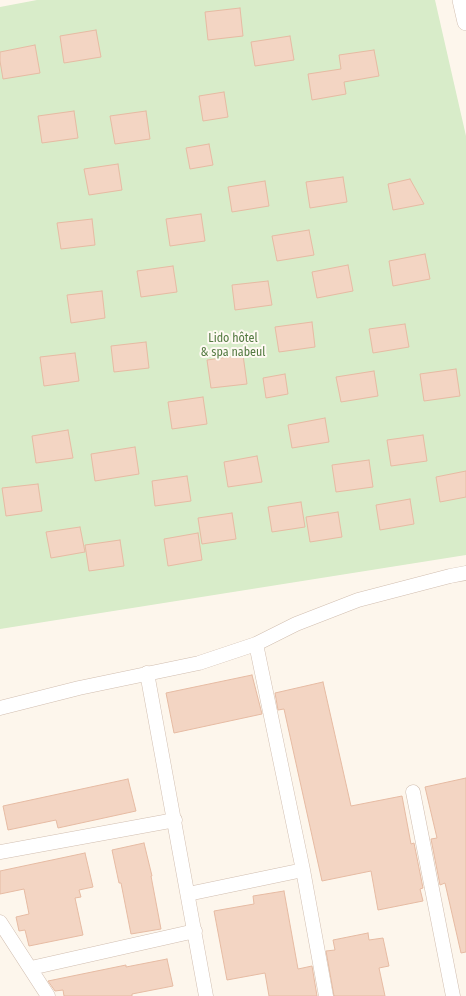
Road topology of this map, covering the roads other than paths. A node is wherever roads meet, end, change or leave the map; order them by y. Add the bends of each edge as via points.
1 (461, 0) edge
2 (466, 22) edge
3 (466, 573) edge
4 (256, 644) junction
5 (147, 674) junction
6 (0, 708) edge
7 (412, 792) dead end
8 (175, 820) junction
9 (0, 852) edge
10 (303, 870) junction
11 (188, 894) junction
12 (0, 922) edge
13 (195, 931) junction
14 (31, 968) junction
15 (48, 996) edge
16 (206, 996) edge
17 (326, 996) edge
18 (453, 996) edge

1 - 2 street
3 - 4 street via 358,600 296,624
4 - 5 street via 199,663
4 - 10 street
5 - 6 street
5 - 8 street
7 - 18 street
8 - 9 street
8 - 11 street
10 - 11 street
10 - 17 street
11 - 13 street
12 - 14 street
13 - 14 street
13 - 16 street
14 - 15 street

